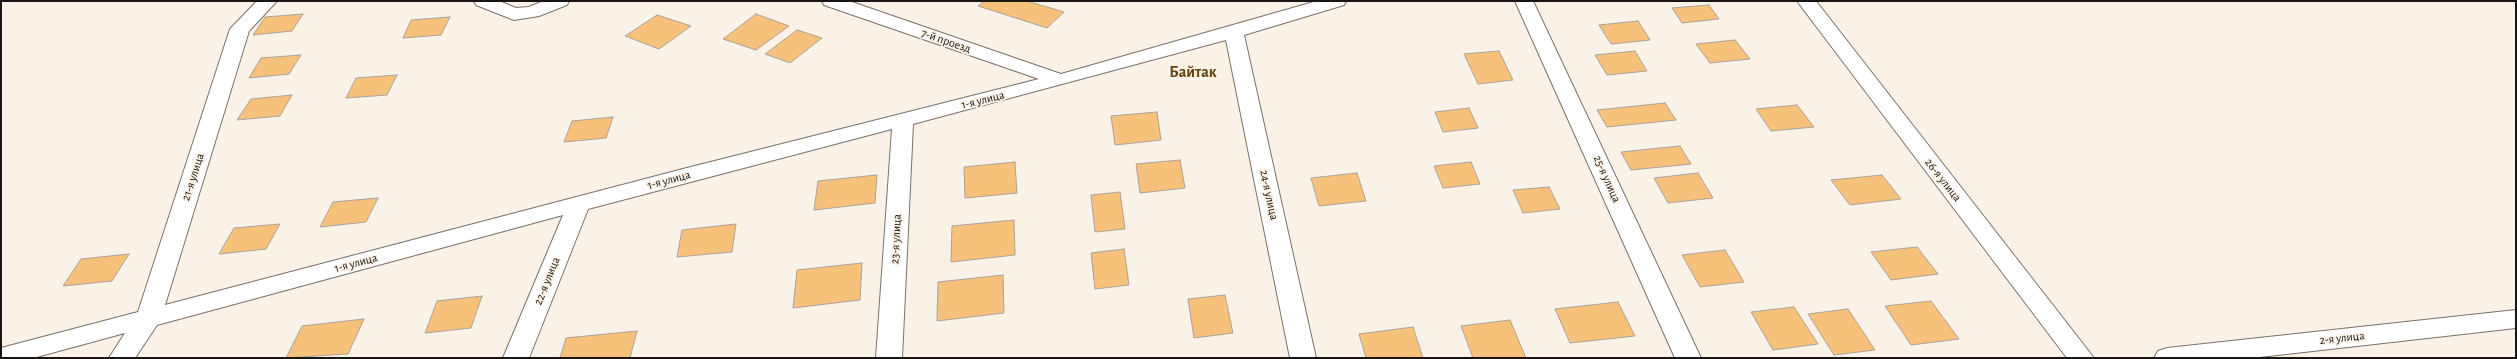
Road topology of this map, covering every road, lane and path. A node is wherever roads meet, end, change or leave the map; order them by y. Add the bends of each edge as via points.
1 (268, 1) edge
2 (483, 1) edge
3 (560, 1) edge
4 (831, 1) edge
5 (1337, 1) edge
6 (1524, 1) edge
7 (1806, 1) edge
8 (1234, 32) junction
9 (1060, 80) junction
10 (903, 119) junction
11 (579, 204) junction
12 (148, 319) junction
13 (2516, 319) edge
14 (1, 357) edge
15 (122, 358) edge
16 (516, 358) edge
17 (889, 358) edge
18 (1303, 358) edge
19 (1688, 358) edge
20 (2081, 358) edge
21 (2167, 358) edge

1 - 12 street, 21-я улица via 240,29
2 - 3 street via 514,14 532,12
4 - 9 street, 7-й проезд
5 - 8 street, 1-я улица
6 - 19 street, 25-я улица
7 - 20 street, 26-я улица
8 - 9 street, 1-я улица
8 - 18 street, 24-я улица
9 - 10 street, 1-я улица
10 - 11 street, 1-я улица
10 - 17 street, 23-я улица
11 - 12 street, 1-я улица
11 - 16 street, 22-я улица
12 - 14 street, 1-я улица
12 - 15 street, 21-я улица
13 - 21 street, 2-я улица

